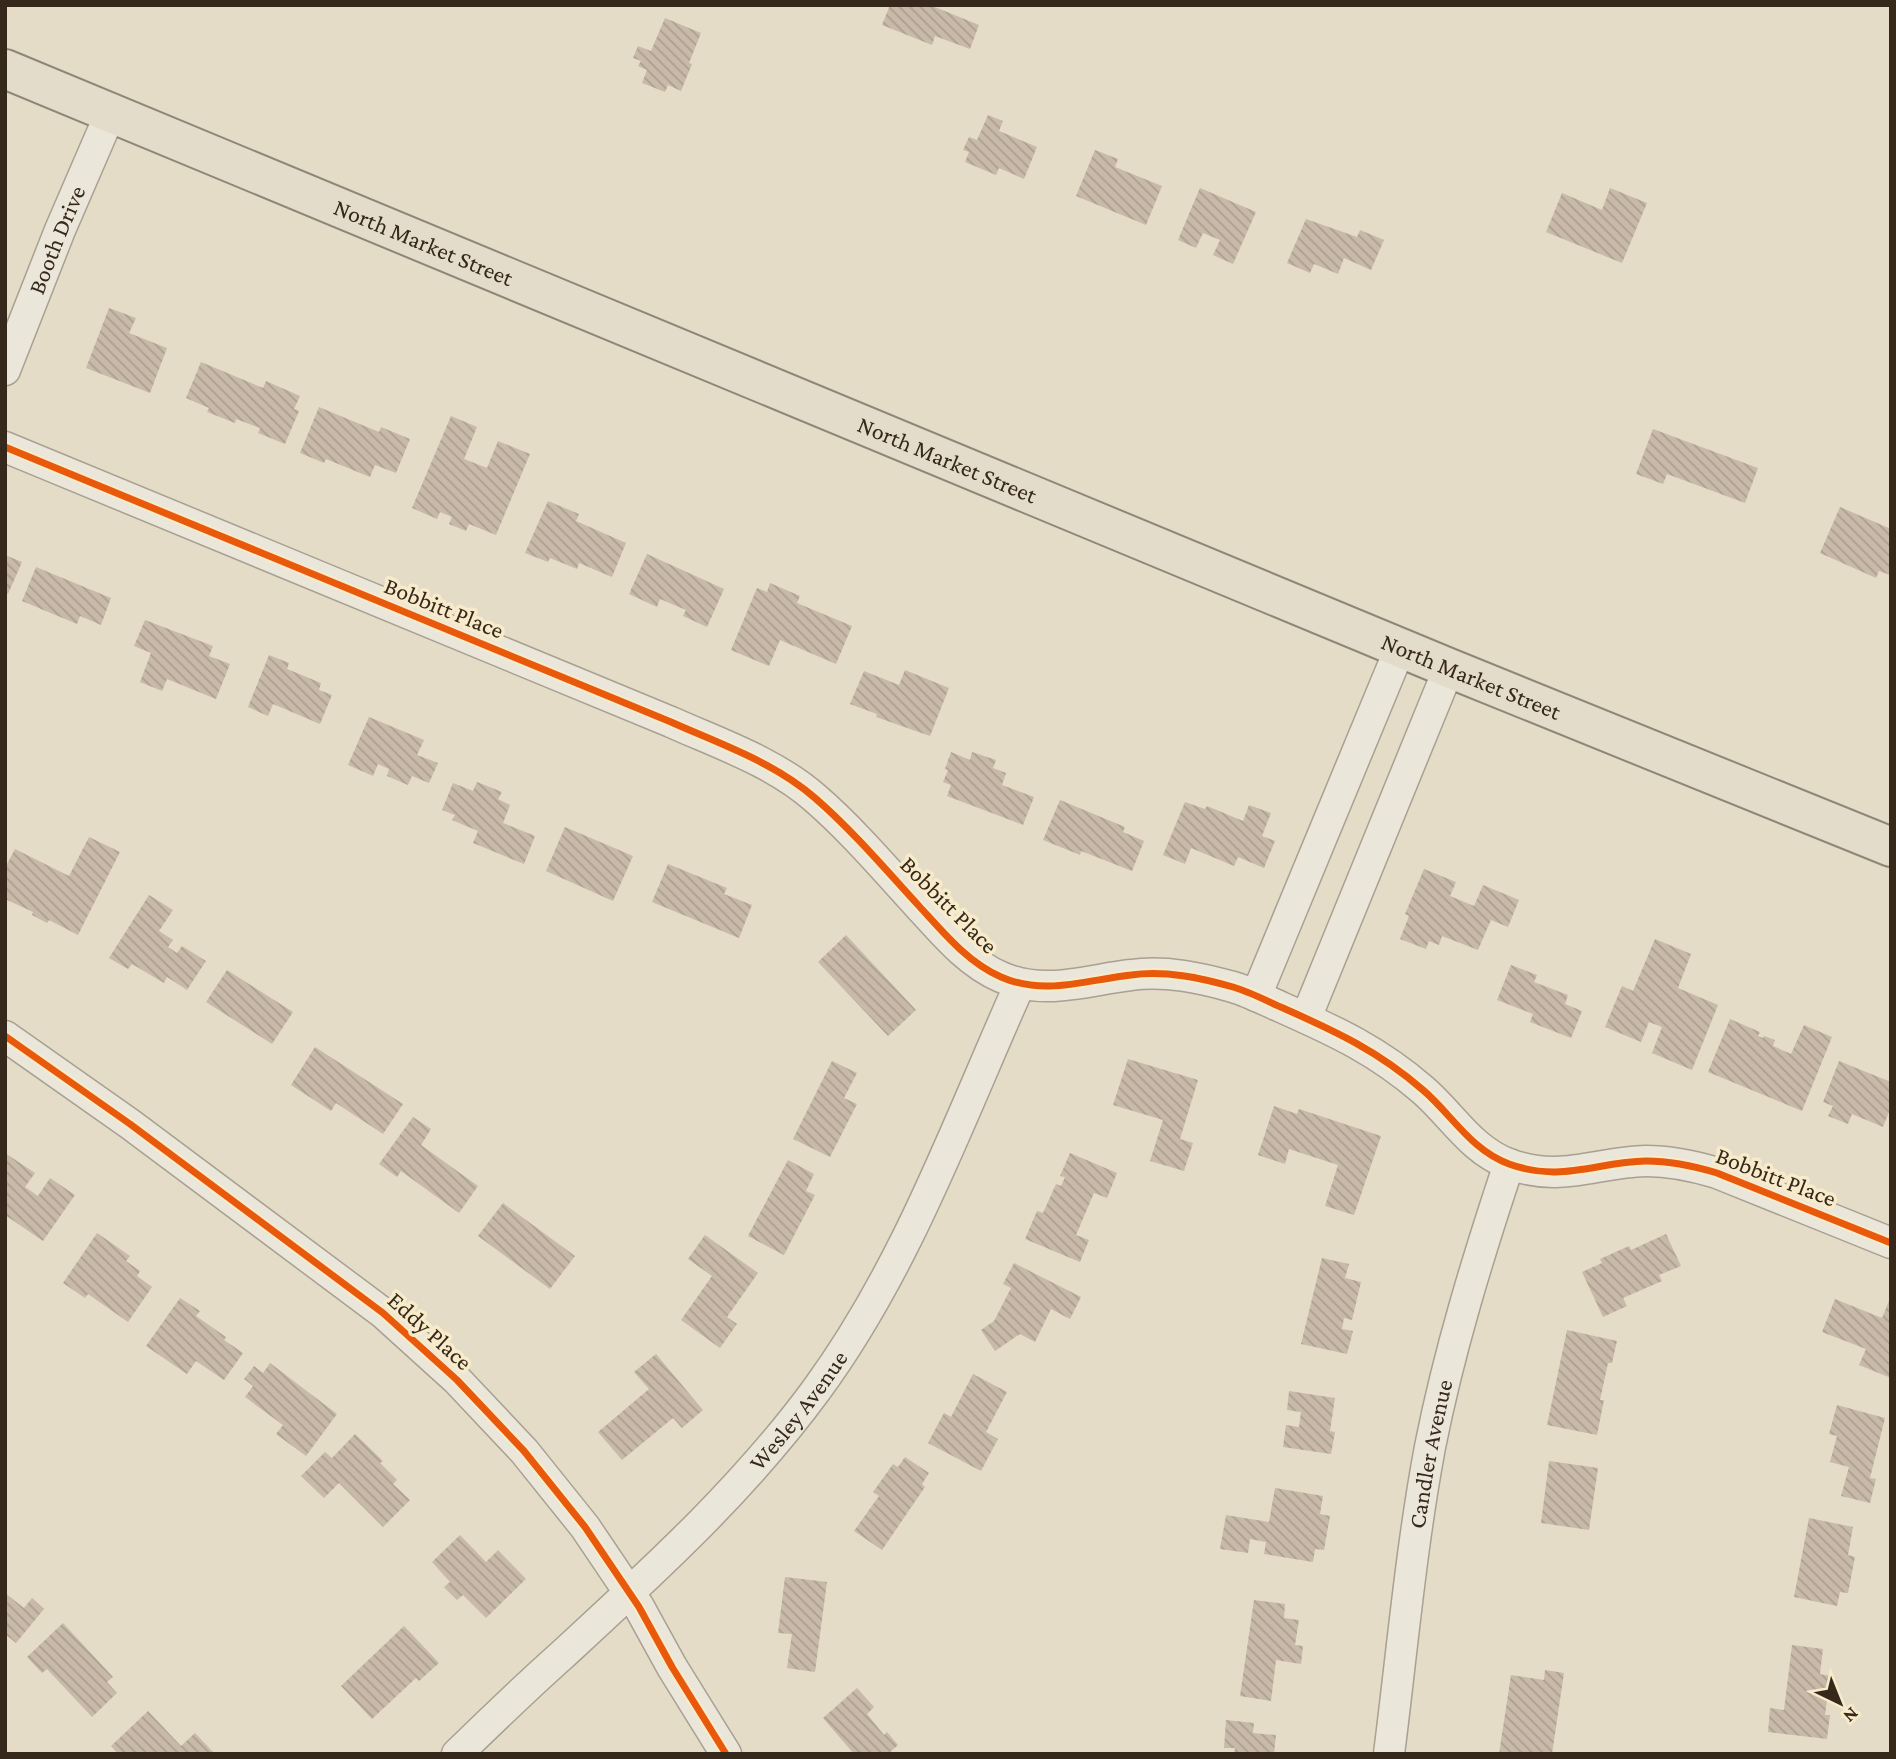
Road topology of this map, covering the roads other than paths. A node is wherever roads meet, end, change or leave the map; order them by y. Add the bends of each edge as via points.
1 (5, 69) edge
2 (111, 112) junction
3 (5, 370) edge
4 (5, 447) edge
5 (1401, 646) junction
6 (1449, 668) junction
7 (1891, 847) edge
8 (1020, 984) junction
9 (1256, 996) junction
10 (1306, 1018) junction
11 (5, 1036) edge
12 (1508, 1164) junction
13 (1891, 1243) edge
14 (629, 1593) junction
15 (457, 1754) edge
16 (726, 1754) edge
17 (1389, 1754) edge

1 - 2 main road, North Market Street
2 - 3 street, Booth Drive
2 - 5 main road, North Market Street
4 - 8 street, Bobbitt Place via 772,768 815,798 959,948 981,967
5 - 6 main road, North Market Street
5 - 9 street
6 - 7 main road, North Market Street
6 - 10 street
8 - 9 street, Bobbitt Place via 1066,986 1134,974 1174,975
8 - 14 street, Wesley Avenue via 923,1207 859,1326 773,1447 724,1502
9 - 10 street, Bobbitt Place
10 - 12 street, Bobbitt Place via 1394,1065 1471,1140
11 - 14 street, Eddy Place via 393,1321 524,1451 585,1527
12 - 13 street, Bobbitt Place via 1563,1173 1645,1161 1694,1166
12 - 17 street, Candler Avenue via 1432,1438
14 - 15 street, Wesley Avenue
14 - 16 street, Eddy Place

